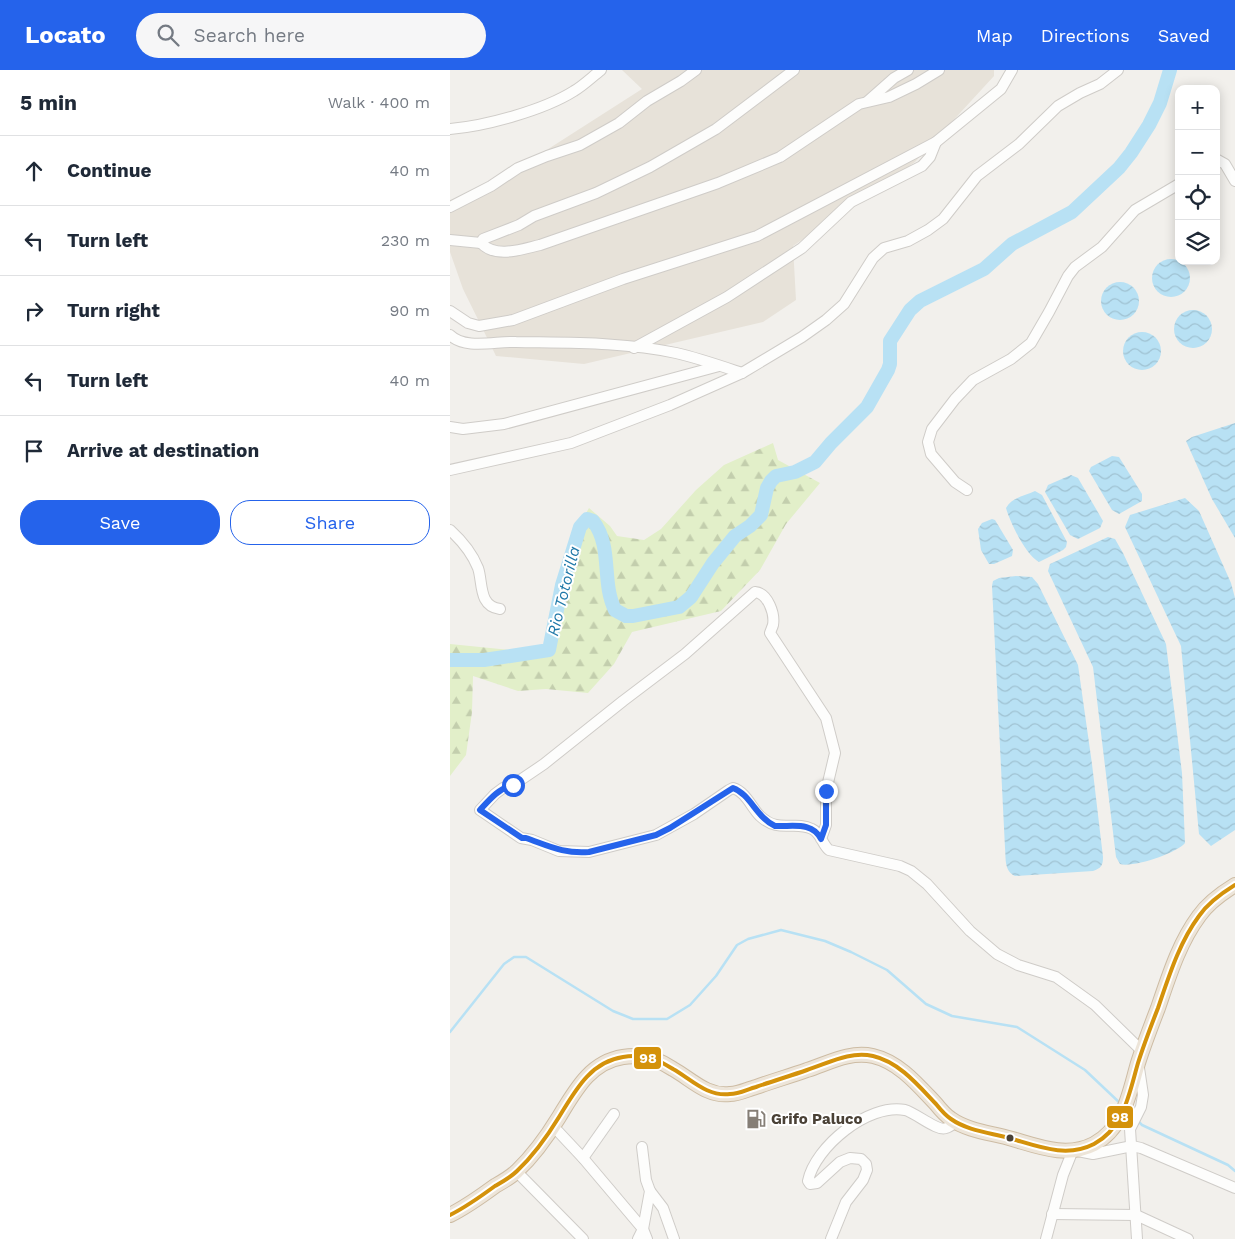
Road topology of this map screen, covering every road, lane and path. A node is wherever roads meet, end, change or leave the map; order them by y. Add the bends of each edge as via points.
1 (601, 70) edge
2 (696, 70) edge
3 (794, 70) edge
4 (908, 70) edge
5 (939, 70) edge
6 (1012, 70) edge
7 (1118, 70) edge
8 (868, 101) junction
9 (450, 129) edge
10 (936, 142) junction
11 (1220, 161) edge
12 (1235, 181) edge
13 (1175, 186) edge
14 (450, 206) edge
15 (450, 240) edge
16 (481, 243) junction
17 (450, 311) edge
18 (450, 335) edge
19 (634, 348) junction
20 (720, 366) junction
21 (742, 374) junction
22 (450, 427) edge
23 (450, 470) edge
24 (967, 490) dead end
25 (450, 530) edge
26 (500, 608) dead end
27 (821, 839) junction
28 (1235, 885) edge
29 (1140, 1056) junction
30 (614, 1114) dead end
31 (956, 1122) junction
32 (553, 1126) junction
33 (642, 1146) dead end
34 (1132, 1146) junction
35 (1074, 1150) junction
36 (583, 1158) junction
37 (517, 1172) junction
38 (1235, 1188) edge
39 (650, 1190) junction
40 (1052, 1214) junction
41 (450, 1215) edge
42 (1136, 1215) junction
43 (645, 1234) edge
44 (583, 1239) edge
45 (638, 1239) edge
46 (674, 1239) edge
47 (831, 1239) edge
48 (1046, 1239) edge
49 (1137, 1239) edge
50 (1188, 1239) edge

1 - 9 street via 574,91 531,111
2 - 14 street via 646,101 619,123 580,145 518,168 491,186
3 - 16 street via 716,129 650,167 596,193 483,238
4 - 8 street
5 - 8 street via 889,97
6 - 10 street via 1001,89
7 - 21 street via 1100,84 1058,106 1019,144 977,176 943,218 928,230 908,241 884,248 873,258 844,304 826,320
8 - 16 street via 780,157 718,184 540,245 502,252
10 - 17 street via 757,236 513,320 479,326
10 - 19 street via 922,166 851,202 802,248 728,297
11 - 12 street
13 - 24 street via 1135,210 1102,247 1075,267 1031,343 1011,359 973,380 932,429 928,442 931,454 955,482
15 - 16 street
18 - 19 street via 455,340 468,343 599,343
19 - 20 street via 676,353
20 - 21 street
20 - 22 street via 504,424 463,429
21 - 23 street via 571,443
25 - 26 street via 461,540 477,566 484,598 489,605
27 - 27 street via 826,825 826,791 835,753 826,718 770,633 773,626 771,609 758,592 685,654 544,764 495,794 480,810 522,838 559,851 589,852 656,835 733,788 740,790 770,824 809,828
27 - 29 street via 826,848 911,871 928,884 970,931 996,954 1056,977 1095,1005
28 - 29 highway via 1199,915 1181,945
29 - 34 street via 1143,1095 1130,1129
29 - 35 highway via 1120,1119 1108,1135 1092,1145
30 - 36 street
31 - 32 highway via 892,1063 874,1056 840,1057 730,1095 704,1089 673,1069 647,1057 634,1056 606,1062 591,1072 578,1085
31 - 35 highway via 1048,1149
31 - 47 street via 940,1130 920,1116 904,1110 889,1111 872,1115 837,1136 810,1173 810,1184 817,1183 840,1162 850,1158 861,1159 867,1170 846,1202
32 - 36 street
32 - 37 highway
33 - 39 street
34 - 35 street via 1093,1154
34 - 38 street
34 - 42 street
35 - 40 street
36 - 43 street
37 - 41 highway
37 - 44 street
39 - 43 street
39 - 46 street via 663,1208
40 - 42 street
40 - 48 street
42 - 49 street
42 - 50 street
43 - 45 street

